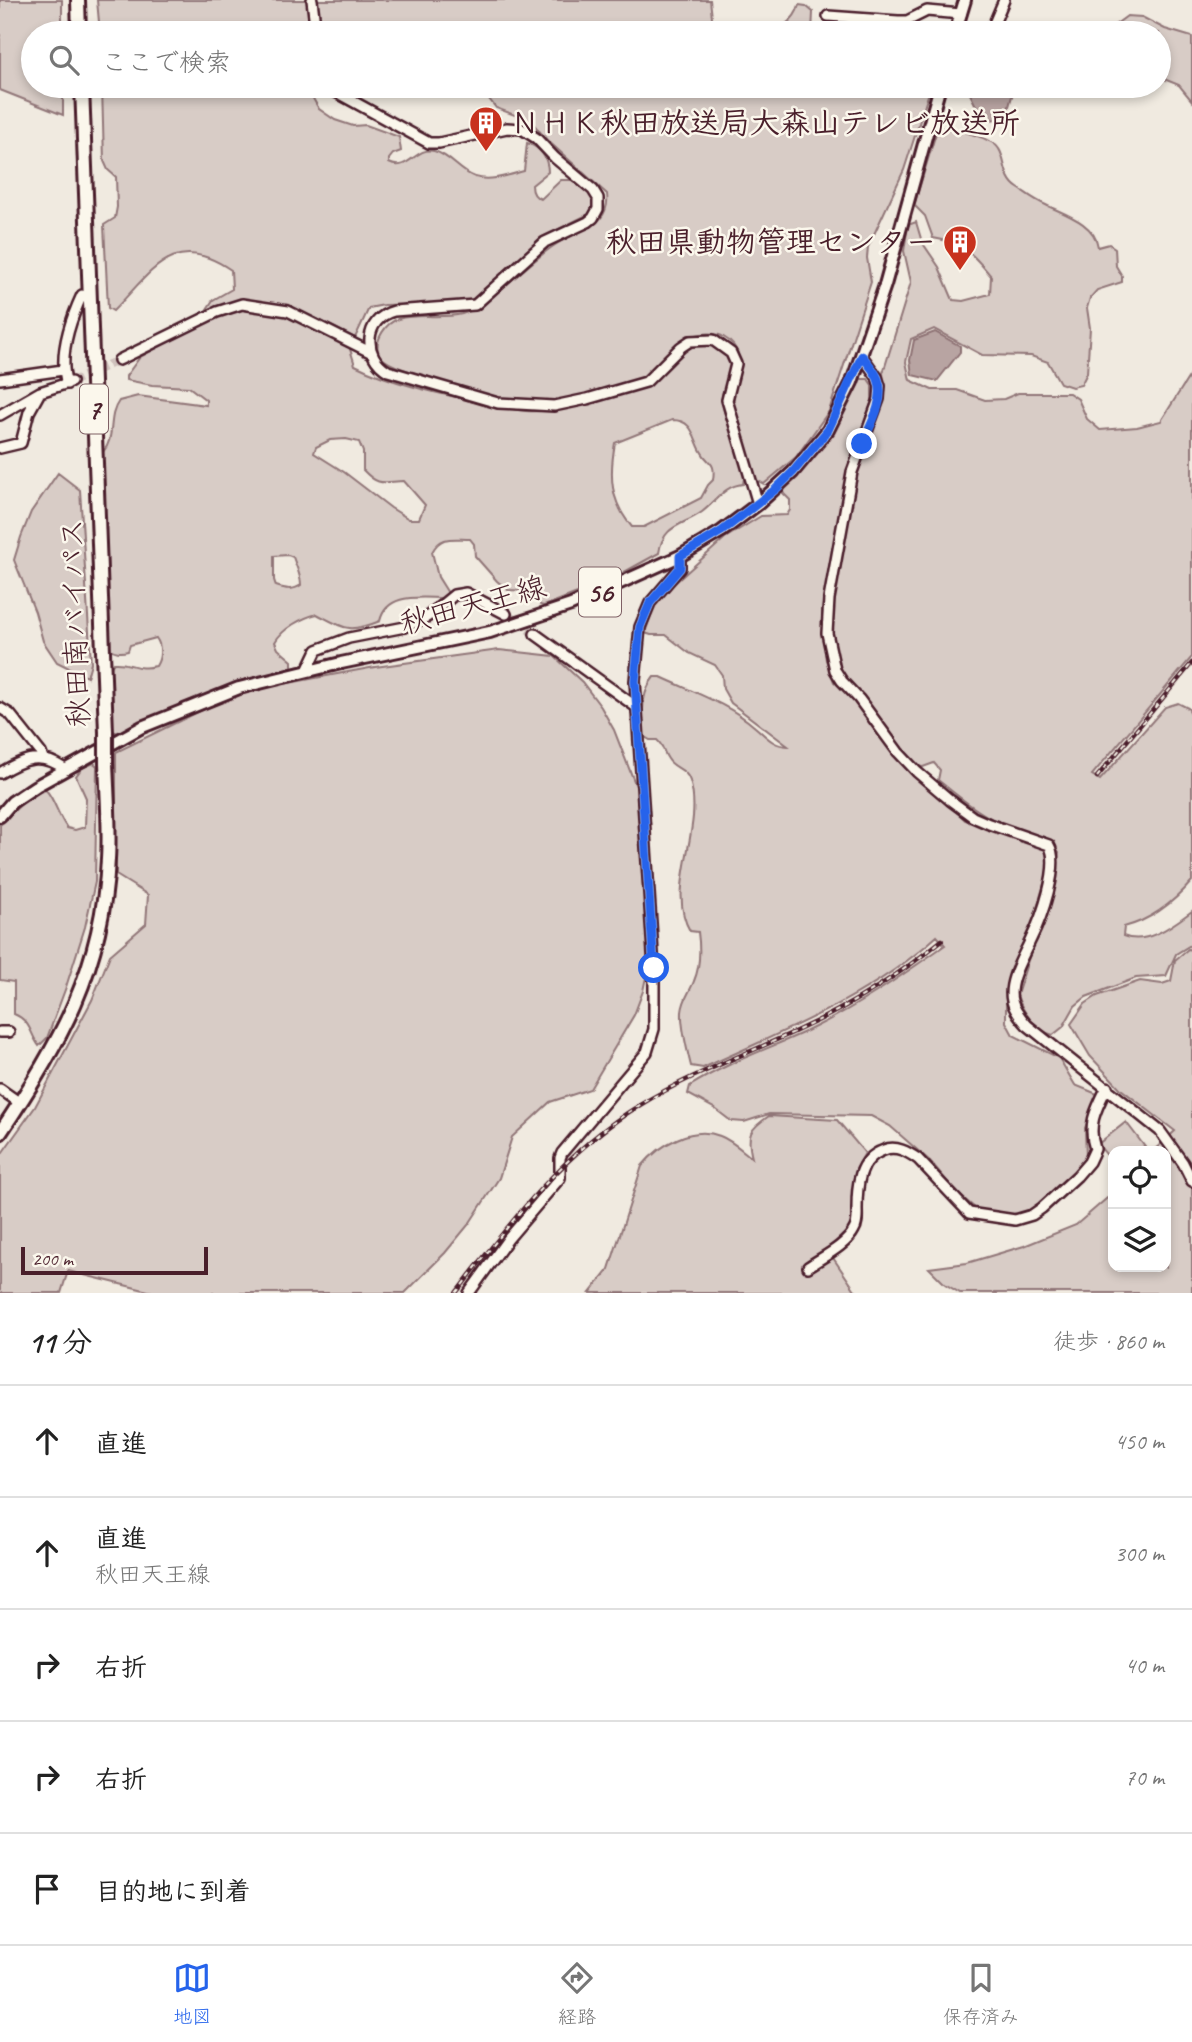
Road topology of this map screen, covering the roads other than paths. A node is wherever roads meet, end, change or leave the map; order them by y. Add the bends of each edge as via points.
1 (78, 0) edge
2 (312, 0) edge
3 (965, 0) edge
4 (1004, 0) edge
5 (961, 14) junction
6 (828, 16) dead end
7 (79, 21) edge
8 (315, 21) edge
9 (959, 21) edge
10 (995, 21) edge
11 (82, 98) edge
12 (347, 98) edge
13 (937, 98) edge
14 (82, 295) dead end
15 (370, 352) junction
16 (862, 356) junction
17 (119, 360) tunnel mouth
18 (62, 370) junction
19 (0, 379) edge
20 (40, 392) junction
21 (0, 415) edge
22 (0, 449) edge
23 (758, 504) junction
24 (680, 556) junction
25 (506, 614) tunnel mouth
26 (535, 634) tunnel mouth
27 (307, 671) junction
28 (635, 706) junction
29 (0, 708) edge
30 (43, 758) junction
31 (65, 769) junction
32 (0, 773) edge
33 (0, 816) edge
34 (1107, 1087) junction
35 (0, 1088) edge
36 (20, 1103) junction
37 (0, 1133) edge
38 (1192, 1181) edge
39 (808, 1267) dead end
40 (469, 1293) edge

1 - 7 highway
2 - 8 street
3 - 5 main road
4 - 10 street
5 - 6 street via 927,11 907,21
5 - 9 main road
11 - 36 highway, 秋田南バイパス / 7, bridge via 108,858 96,946 84,983 54,1050
12 - 15 street via 429,143 522,129 593,190 599,203 593,218 545,242 475,305 382,315 371,328
13 - 16 main road, 秋田天王線 / 56
14 - 18 street
15 - 17 street via 288,311 242,304
15 - 23 street via 388,371 486,401 554,406 646,382 690,341 713,340 731,353 736,364 727,400
16 - 23 main road, 秋田天王線 / 56 via 828,430
16 - 34 street via 877,377 879,399 852,472 829,599 827,633 835,670 898,752 933,786 974,817 1049,845 1053,853 1050,884 1020,962 1011,1000 1027,1025
18 - 19 street
18 - 20 street via 69,383
20 - 21 street
20 - 22 street via 21,443
23 - 24 main road, 秋田天王線 / 56
24 - 27 main road, 秋田天王線 / 56 via 571,605 490,632
24 - 28 street via 680,568 650,603 640,627
25 - 27 street via 466,593 454,595 427,617 405,627 349,638 317,650
26 - 28 street
27 - 31 main road, 秋田天王線 / 56 via 239,688 142,727
28 - 40 street via 643,771 654,1029 647,1052 562,1153 560,1178
29 - 30 street via 10,714
30 - 31 street
30 - 32 street via 17,763
31 - 33 main road, 秋田天王線 / 56 via 12,802
34 - 38 street via 1160,1131
34 - 39 street via 1090,1124 1095,1150 1089,1162 1032,1215 1016,1220 970,1213 918,1159 889,1148 868,1160 861,1171 855,1229
35 - 36 street
36 - 37 highway, 秋田南バイパス / 7

